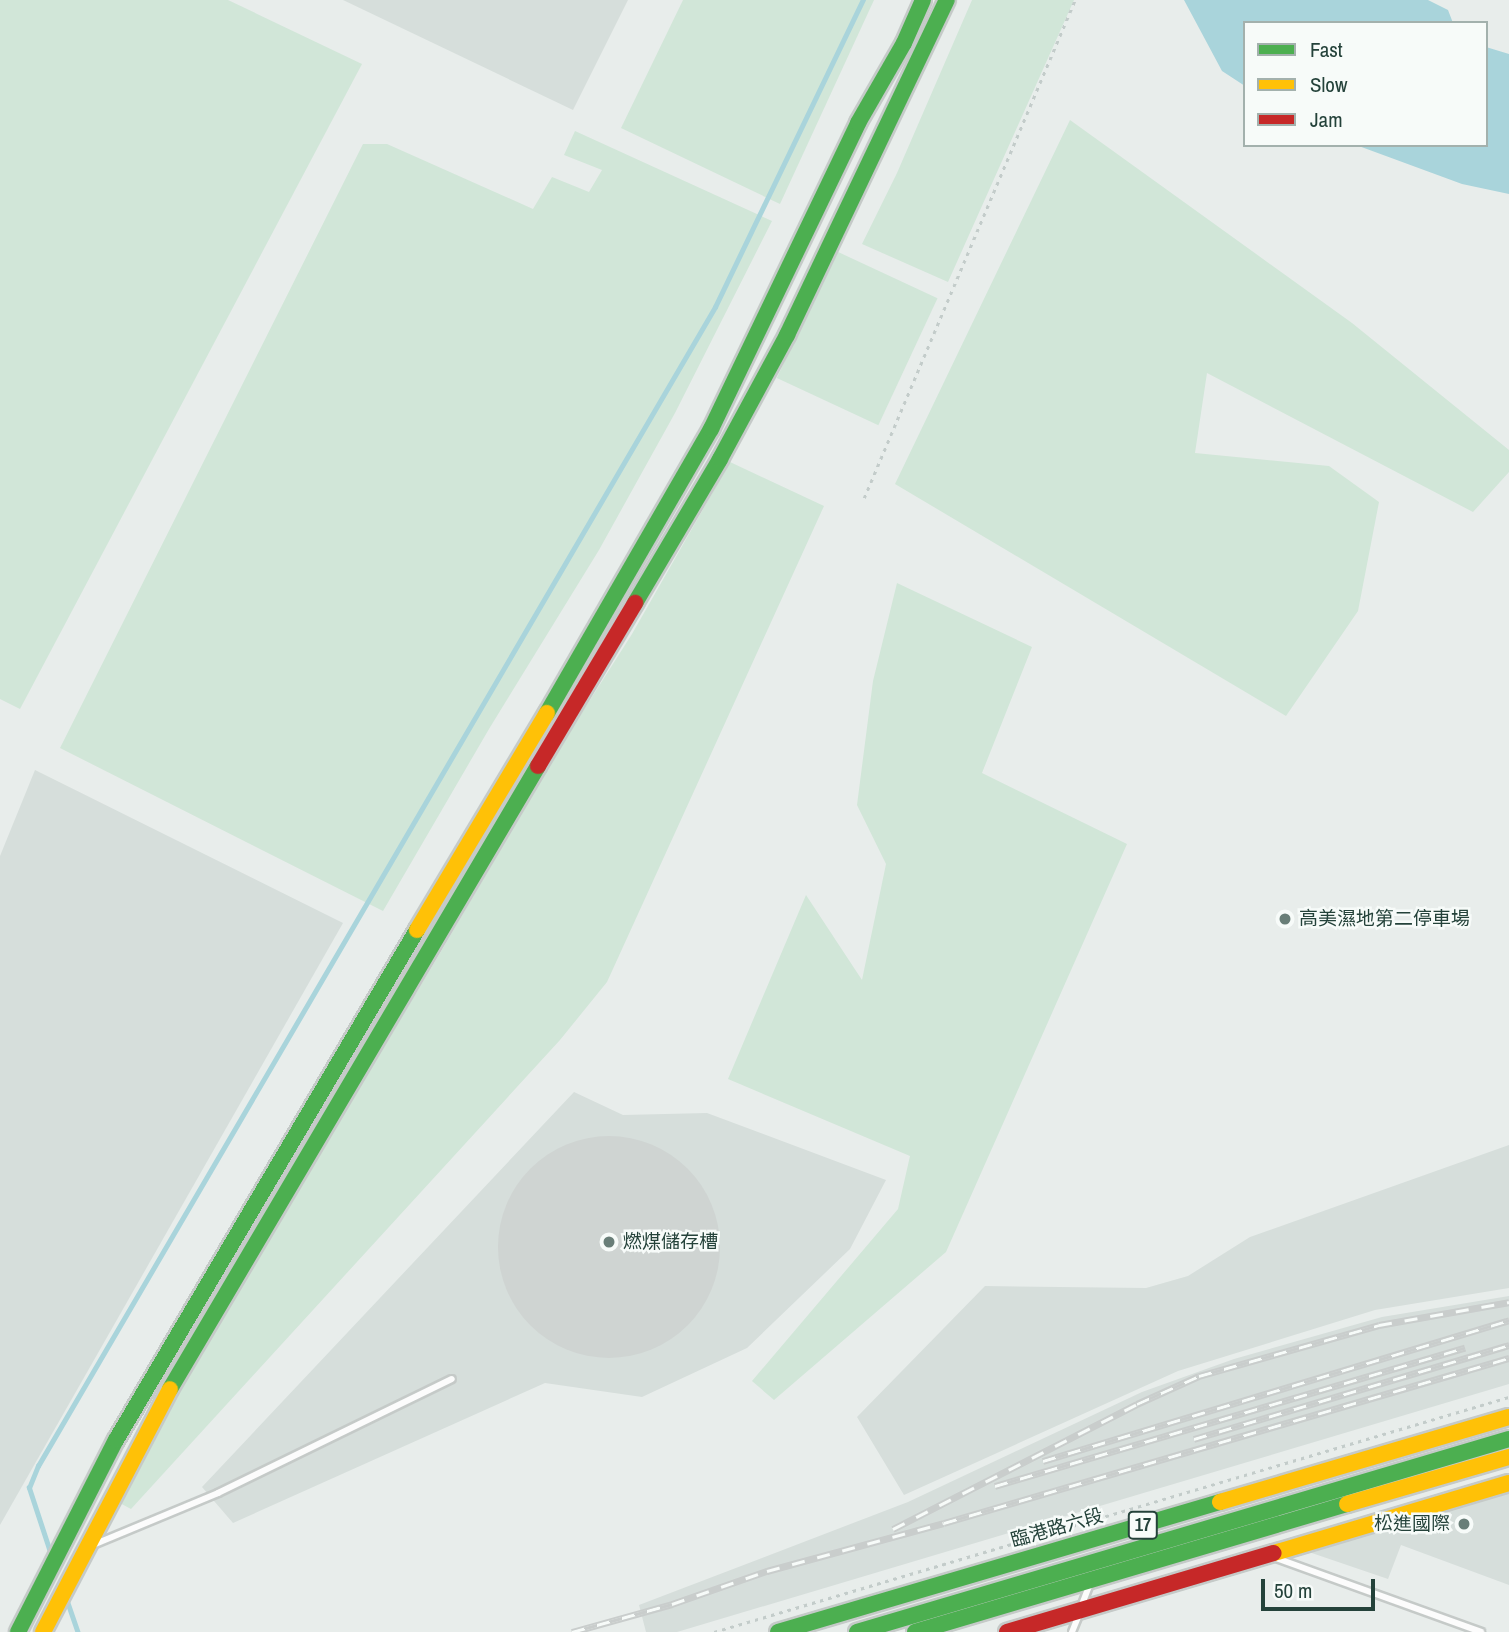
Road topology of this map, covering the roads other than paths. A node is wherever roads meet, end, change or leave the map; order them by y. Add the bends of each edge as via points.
1 (923, 0) edge
2 (947, 0) edge
3 (416, 932) junction
4 (435, 944) junction
5 (229, 1245) junction
6 (247, 1257) junction
7 (452, 1379) dead end
8 (1509, 1417) edge
9 (1509, 1439) edge
10 (1509, 1457) edge
11 (1509, 1483) edge
12 (64, 1537) junction
13 (1083, 1542) junction
14 (87, 1548) junction
15 (1268, 1555) junction
16 (1092, 1569) junction
17 (1079, 1612) junction
18 (18, 1632) edge
19 (43, 1632) edge
20 (778, 1632) edge
21 (857, 1632) edge
22 (915, 1632) edge
23 (1007, 1632) edge
24 (1072, 1632) edge
25 (1481, 1632) edge

1 - 3 street via 858,122 711,429
2 - 4 street via 787,335 650,581
3 - 4 street
3 - 5 street
4 - 6 street
5 - 6 street
5 - 12 street
6 - 14 street via 141,1440
7 - 14 lane via 218,1493
8 - 13 street, 臨港路六段 / 17
9 - 16 street, 17
10 - 16 street, 17
11 - 15 street
12 - 14 street
12 - 18 street
13 - 16 lane
13 - 20 street, 臨港路六段 / 17
14 - 19 street
15 - 17 street
15 - 25 lane
16 - 17 lane
16 - 21 street, 17
16 - 22 street, 17
17 - 23 street
17 - 24 lane

